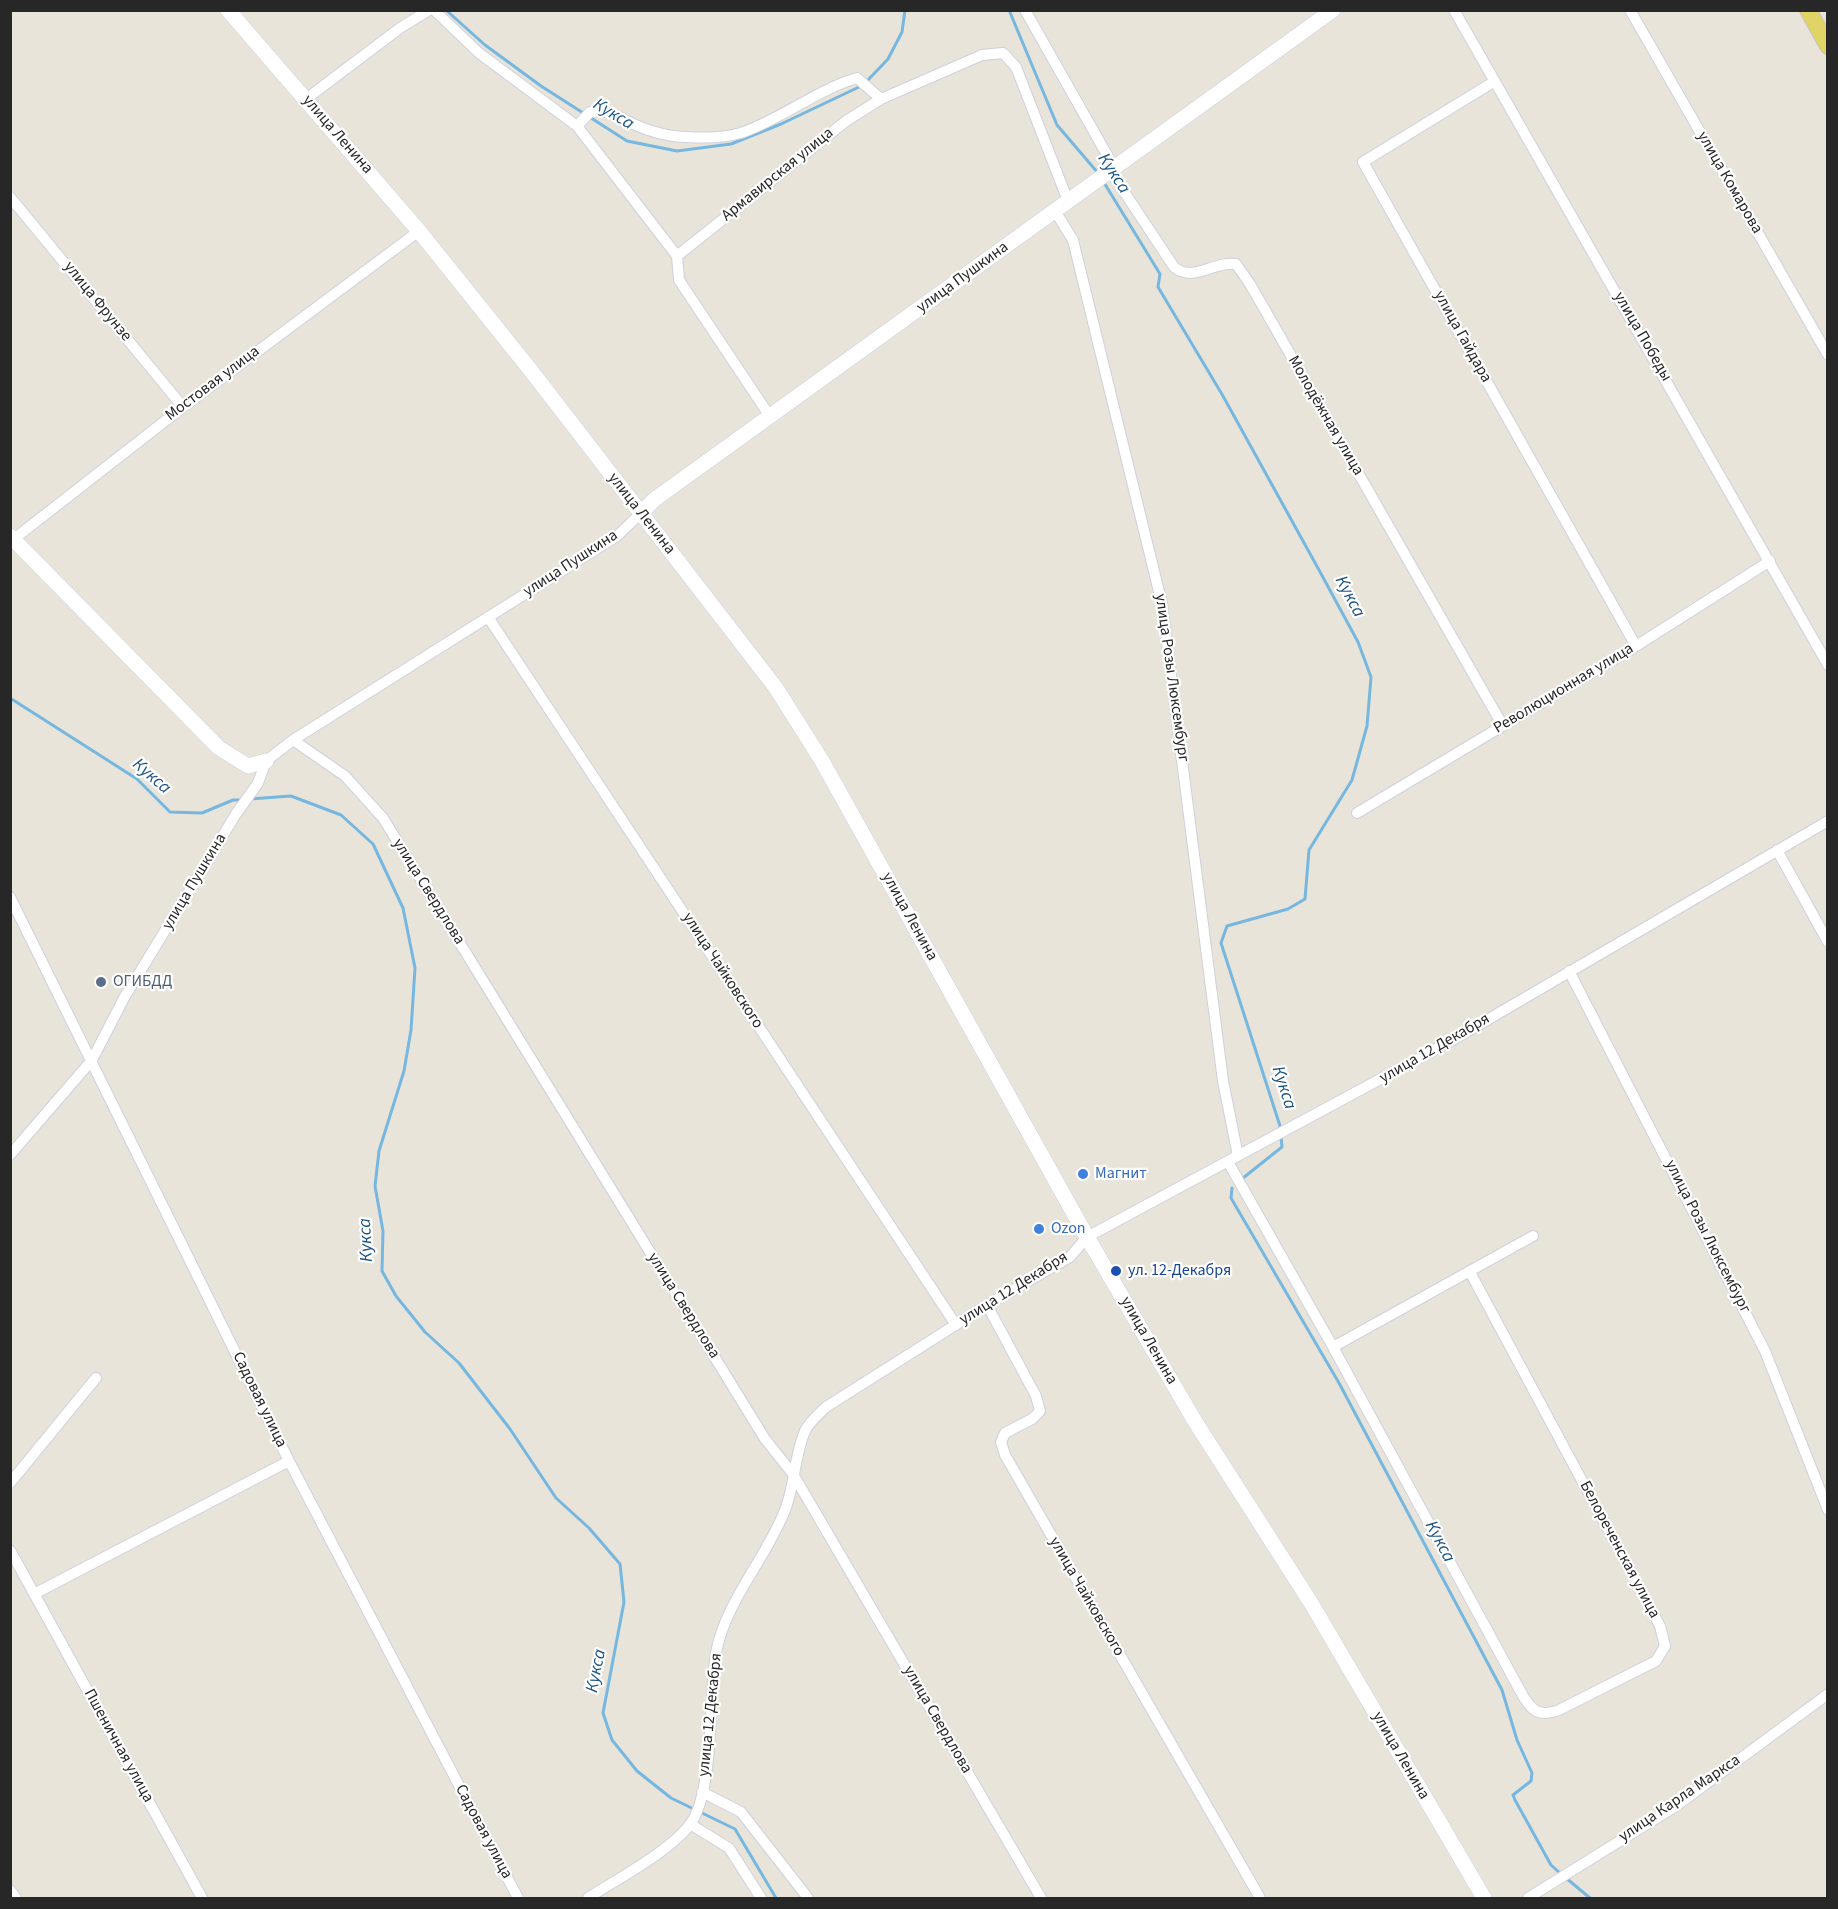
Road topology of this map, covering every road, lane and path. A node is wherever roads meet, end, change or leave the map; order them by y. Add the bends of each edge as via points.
1 (228, 10) edge
2 (429, 10) edge
3 (434, 10) edge
4 (1025, 10) edge
5 (1333, 10) edge
6 (1454, 10) edge
7 (1630, 10) edge
8 (1808, 10) edge
9 (1827, 46) edge
10 (1495, 81) junction
11 (306, 99) junction
12 (881, 99) junction
13 (584, 119) junction
14 (1106, 176) junction
15 (10, 196) edge
16 (1068, 201) junction
17 (1055, 211) junction
18 (419, 231) junction
19 (677, 256) junction
20 (1827, 355) edge
21 (183, 407) junction
22 (771, 418) junction
23 (640, 514) junction
24 (12, 539) edge
25 (1770, 561) junction
26 (488, 617) junction
27 (1636, 646) junction
28 (1823, 647) edge
29 (1827, 665) edge
30 (1503, 726) junction
31 (293, 740) junction
32 (266, 761) junction
33 (1357, 813) dead end
34 (1827, 821) edge
35 (1777, 850) junction
36 (10, 897) edge
37 (1827, 942) edge
38 (1569, 971) junction
39 (92, 1060) junction
40 (10, 1155) edge
41 (1238, 1156) junction
42 (1228, 1162) junction
43 (1533, 1236) dead end
44 (1087, 1237) junction
45 (1470, 1272) junction
46 (987, 1305) junction
47 (956, 1325) junction
48 (1333, 1347) junction
49 (96, 1378) dead end
50 (289, 1461) junction
51 (793, 1474) junction
52 (10, 1484) edge
53 (1827, 1510) edge
54 (10, 1550) edge
55 (34, 1594) junction
56 (1827, 1694) edge
57 (701, 1796) junction
58 (692, 1820) junction
59 (10, 1890) edge
60 (16, 1899) edge
61 (202, 1899) edge
62 (518, 1899) edge
63 (588, 1899) edge
64 (761, 1899) edge
65 (808, 1899) edge
66 (1041, 1899) edge
67 (1260, 1899) edge
68 (1484, 1899) edge
69 (1528, 1899) edge

1 - 11 street, улица Ленина
2 - 11 street
3 - 13 street via 479,53
4 - 14 street
5 - 14 street, улица Пушкина
6 - 10 street, улица Победы
7 - 20 street, улица Комарова
8 - 9 main road
10 - 25 street, улица Победы
10 - 27 street, улица Гайдара via 1363,162
11 - 18 street, улица Ленина
12 - 13 street via 857,78 740,133 708,137 658,132 613,111
12 - 16 street, Армавирская улица via 982,55 1003,53 1016,67
12 - 19 street, Армавирская улица via 846,121
13 - 19 street
14 - 16 street, улица Пушкина
14 - 30 street, Молодёжная улица via 1183,274 1194,274 1223,262 1236,264
15 - 21 street, улица Фрунзе
16 - 17 street, улица Пушкина
17 - 22 street, улица Пушкина
17 - 41 street, улица Розы Люксембург via 1073,240 1162,604 1223,1081
18 - 21 street, Мостовая улица
18 - 23 street, улица Ленина
19 - 22 street via 679,280
21 - 24 street, Мостовая улица
22 - 23 street, улица Пушкина via 655,499
23 - 26 street, улица Пушкина via 617,537
23 - 44 street, улица Ленина via 776,688 822,761
24 - 32 street via 219,748 248,766
25 - 27 street, Революционная улица
25 - 28 street, улица Победы
26 - 31 street, улица Пушкина
26 - 47 street, улица Чайковского
27 - 30 street, Революционная улица
28 - 29 street, улица Победы
30 - 33 street, Революционная улица
31 - 32 street, улица Пушкина
31 - 51 street, улица Свердлова via 345,776 383,818 765,1439
32 - 39 street, улица Пушкина via 258,783 123,998
34 - 35 street, улица 12 Декабря
35 - 37 street
35 - 38 street, улица 12 Декабря
36 - 39 street, Садовая улица
38 - 41 street, улица 12 Декабря via 1451,1041
38 - 53 street, улица Розы Люксембург via 1766,1351
39 - 40 street, улица Пушкина
39 - 50 street, Садовая улица
41 - 42 street, улица 12 Декабря
42 - 44 street, улица 12 Декабря
42 - 48 street, Белореченская улица
43 - 45 street
44 - 46 street, улица 12 Декабря via 1070,1257
44 - 68 street, улица Ленина via 1196,1423 1311,1603
45 - 48 street
45 - 48 street, Белореченская улица via 1660,1626 1665,1646 1656,1661 1557,1711 1544,1714 1532,1710
46 - 47 street, улица 12 Декабря
46 - 67 street, улица Чайковского via 1036,1396 1040,1411 1005,1433 1001,1442 1005,1455
47 - 51 street, улица 12 Декабря via 826,1407 806,1430
49 - 52 street
50 - 55 street
50 - 62 street, Садовая улица
51 - 57 street, улица 12 Декабря via 786,1509 724,1624 716,1653
51 - 66 street, улица Свердлова
54 - 55 street, Пшеничная улица
55 - 61 street, Пшеничная улица
56 - 69 street, улица Карла Маркса via 1676,1806
57 - 58 street, улица 12 Декабря
57 - 65 street via 741,1812
58 - 63 street, улица 12 Декабря via 660,1851
58 - 64 street via 729,1848
59 - 60 street

